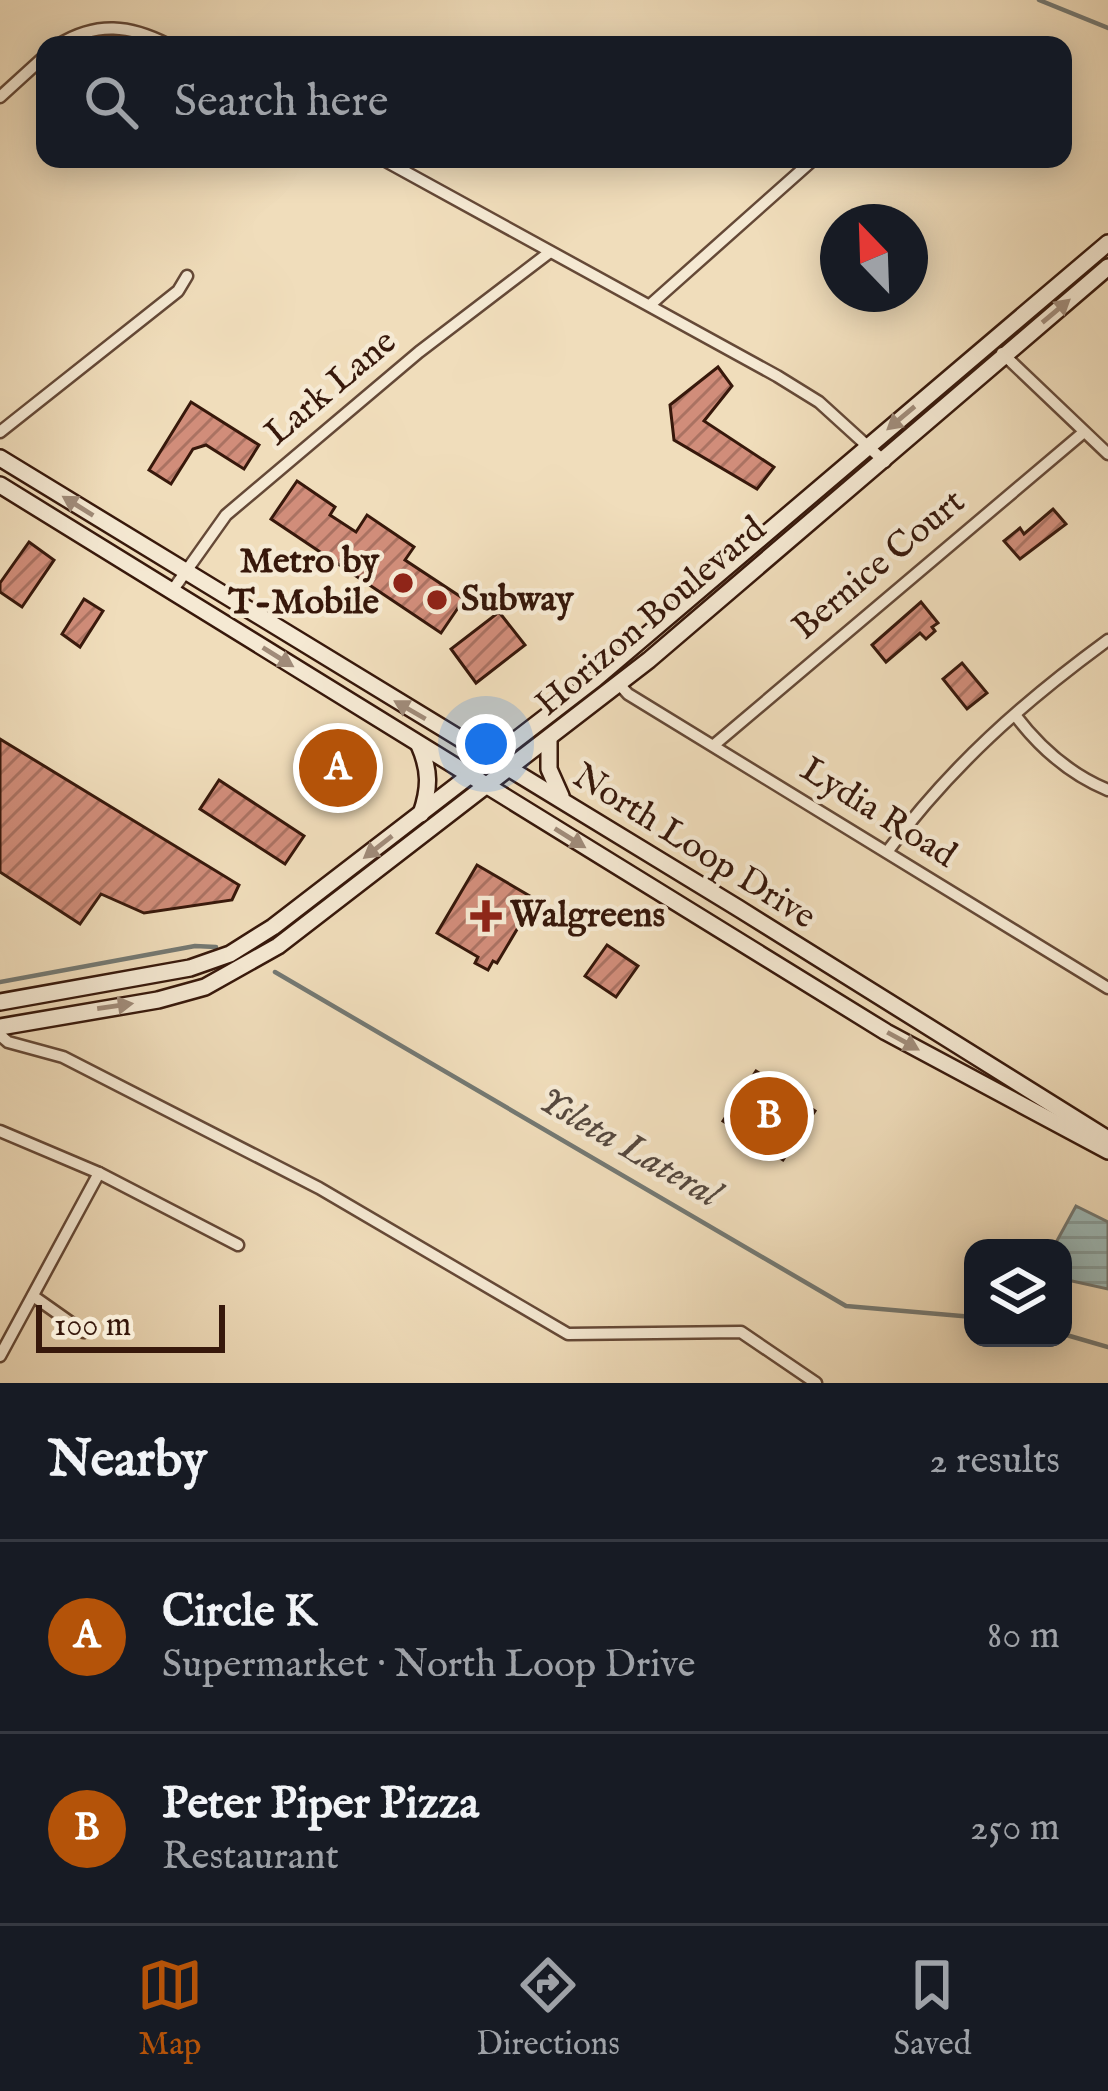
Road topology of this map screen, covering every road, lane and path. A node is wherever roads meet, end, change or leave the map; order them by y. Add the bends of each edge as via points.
1 (72, 36) edge
2 (146, 36) edge
3 (36, 64) edge
4 (0, 97) edge
5 (398, 168) edge
6 (804, 168) edge
7 (1108, 243) edge
8 (550, 252) junction
9 (1108, 267) edge
10 (187, 276) dead end
11 (650, 305) junction
12 (991, 343) junction
13 (1004, 356) junction
14 (0, 432) edge
15 (1084, 432) junction
16 (868, 446) junction
17 (1108, 454) edge
18 (0, 458) edge
19 (885, 462) junction
20 (0, 485) edge
21 (820, 488) junction
22 (800, 533) junction
23 (184, 571) junction
24 (172, 591) junction
25 (1108, 640) edge
26 (619, 684) junction
27 (1015, 715) junction
28 (549, 741) junction
29 (418, 742) junction
30 (714, 746) junction
31 (493, 758) junction
32 (511, 769) junction
33 (471, 775) junction
34 (488, 787) junction
35 (1108, 790) edge
36 (566, 804) junction
37 (421, 814) junction
38 (887, 852) junction
39 (1108, 988) edge
40 (0, 1002) edge
41 (0, 1031) edge
42 (0, 1130) edge
43 (1108, 1139) edge
44 (1108, 1151) edge
45 (99, 1173) junction
46 (238, 1245) dead end
47 (33, 1296) junction
48 (84, 1332) dead end
49 (0, 1355) edge
50 (816, 1383) edge

1 - 2 street via 123,27
3 - 4 street
5 - 8 street
6 - 11 street
7 - 12 main road, Horizon Boulevard
8 - 11 street
8 - 23 street, Lark Lane via 226,514
13 -> 9 main road, Horizon Boulevard
10 - 14 street
11 - 16 street via 819,402
12 - 13 street
12 -> 16 main road, Horizon Boulevard
13 - 15 street
13 - 19 main road, Horizon Boulevard
15 - 17 street
15 - 30 street, Bernice Court
16 - 19 street
16 - 21 main road, Horizon Boulevard
23 -> 18 main road, North Loop Drive
19 - 22 main road, Horizon Boulevard
20 - 24 main road, North Loop Drive
21 - 22 main road
21 - 31 main road, Horizon Boulevard
22 - 26 main road, Horizon Boulevard
23 - 24 street, Lark Lane
31 -> 23 main road, North Loop Drive
24 -> 29 main road, North Loop Drive
25 - 27 street
26 - 28 main road, Horizon Boulevard
26 - 30 street, Lydia Road
27 - 35 street via 1066,768
27 - 38 street via 955,768
28 - 32 main road, Horizon Boulevard
28 - 36 main road via 549,769
29 - 33 main road, North Loop Drive
29 - 37 main road via 429,790
30 - 38 street, Lydia Road
31 - 32 main road, North Loop Drive
31 - 33 main road, Horizon Boulevard
32 - 34 main road, Horizon Boulevard
32 - 36 main road, North Loop Drive
33 - 34 main road, North Loop Drive
33 - 37 main road, Horizon Boulevard
41 -> 34 main road, Horizon Boulevard via 206,987 278,946
34 -> 44 main road, North Loop Drive via 886,1031
36 - 43 main road, North Loop Drive
37 -> 40 main road, Horizon Boulevard via 230,953 190,968
38 - 39 street, Lydia Road
41 - 50 street via 8,1042 63,1057 319,1188 568,1334 742,1332
42 - 45 street
45 - 46 street
45 - 47 street
47 - 48 street
47 - 49 street

